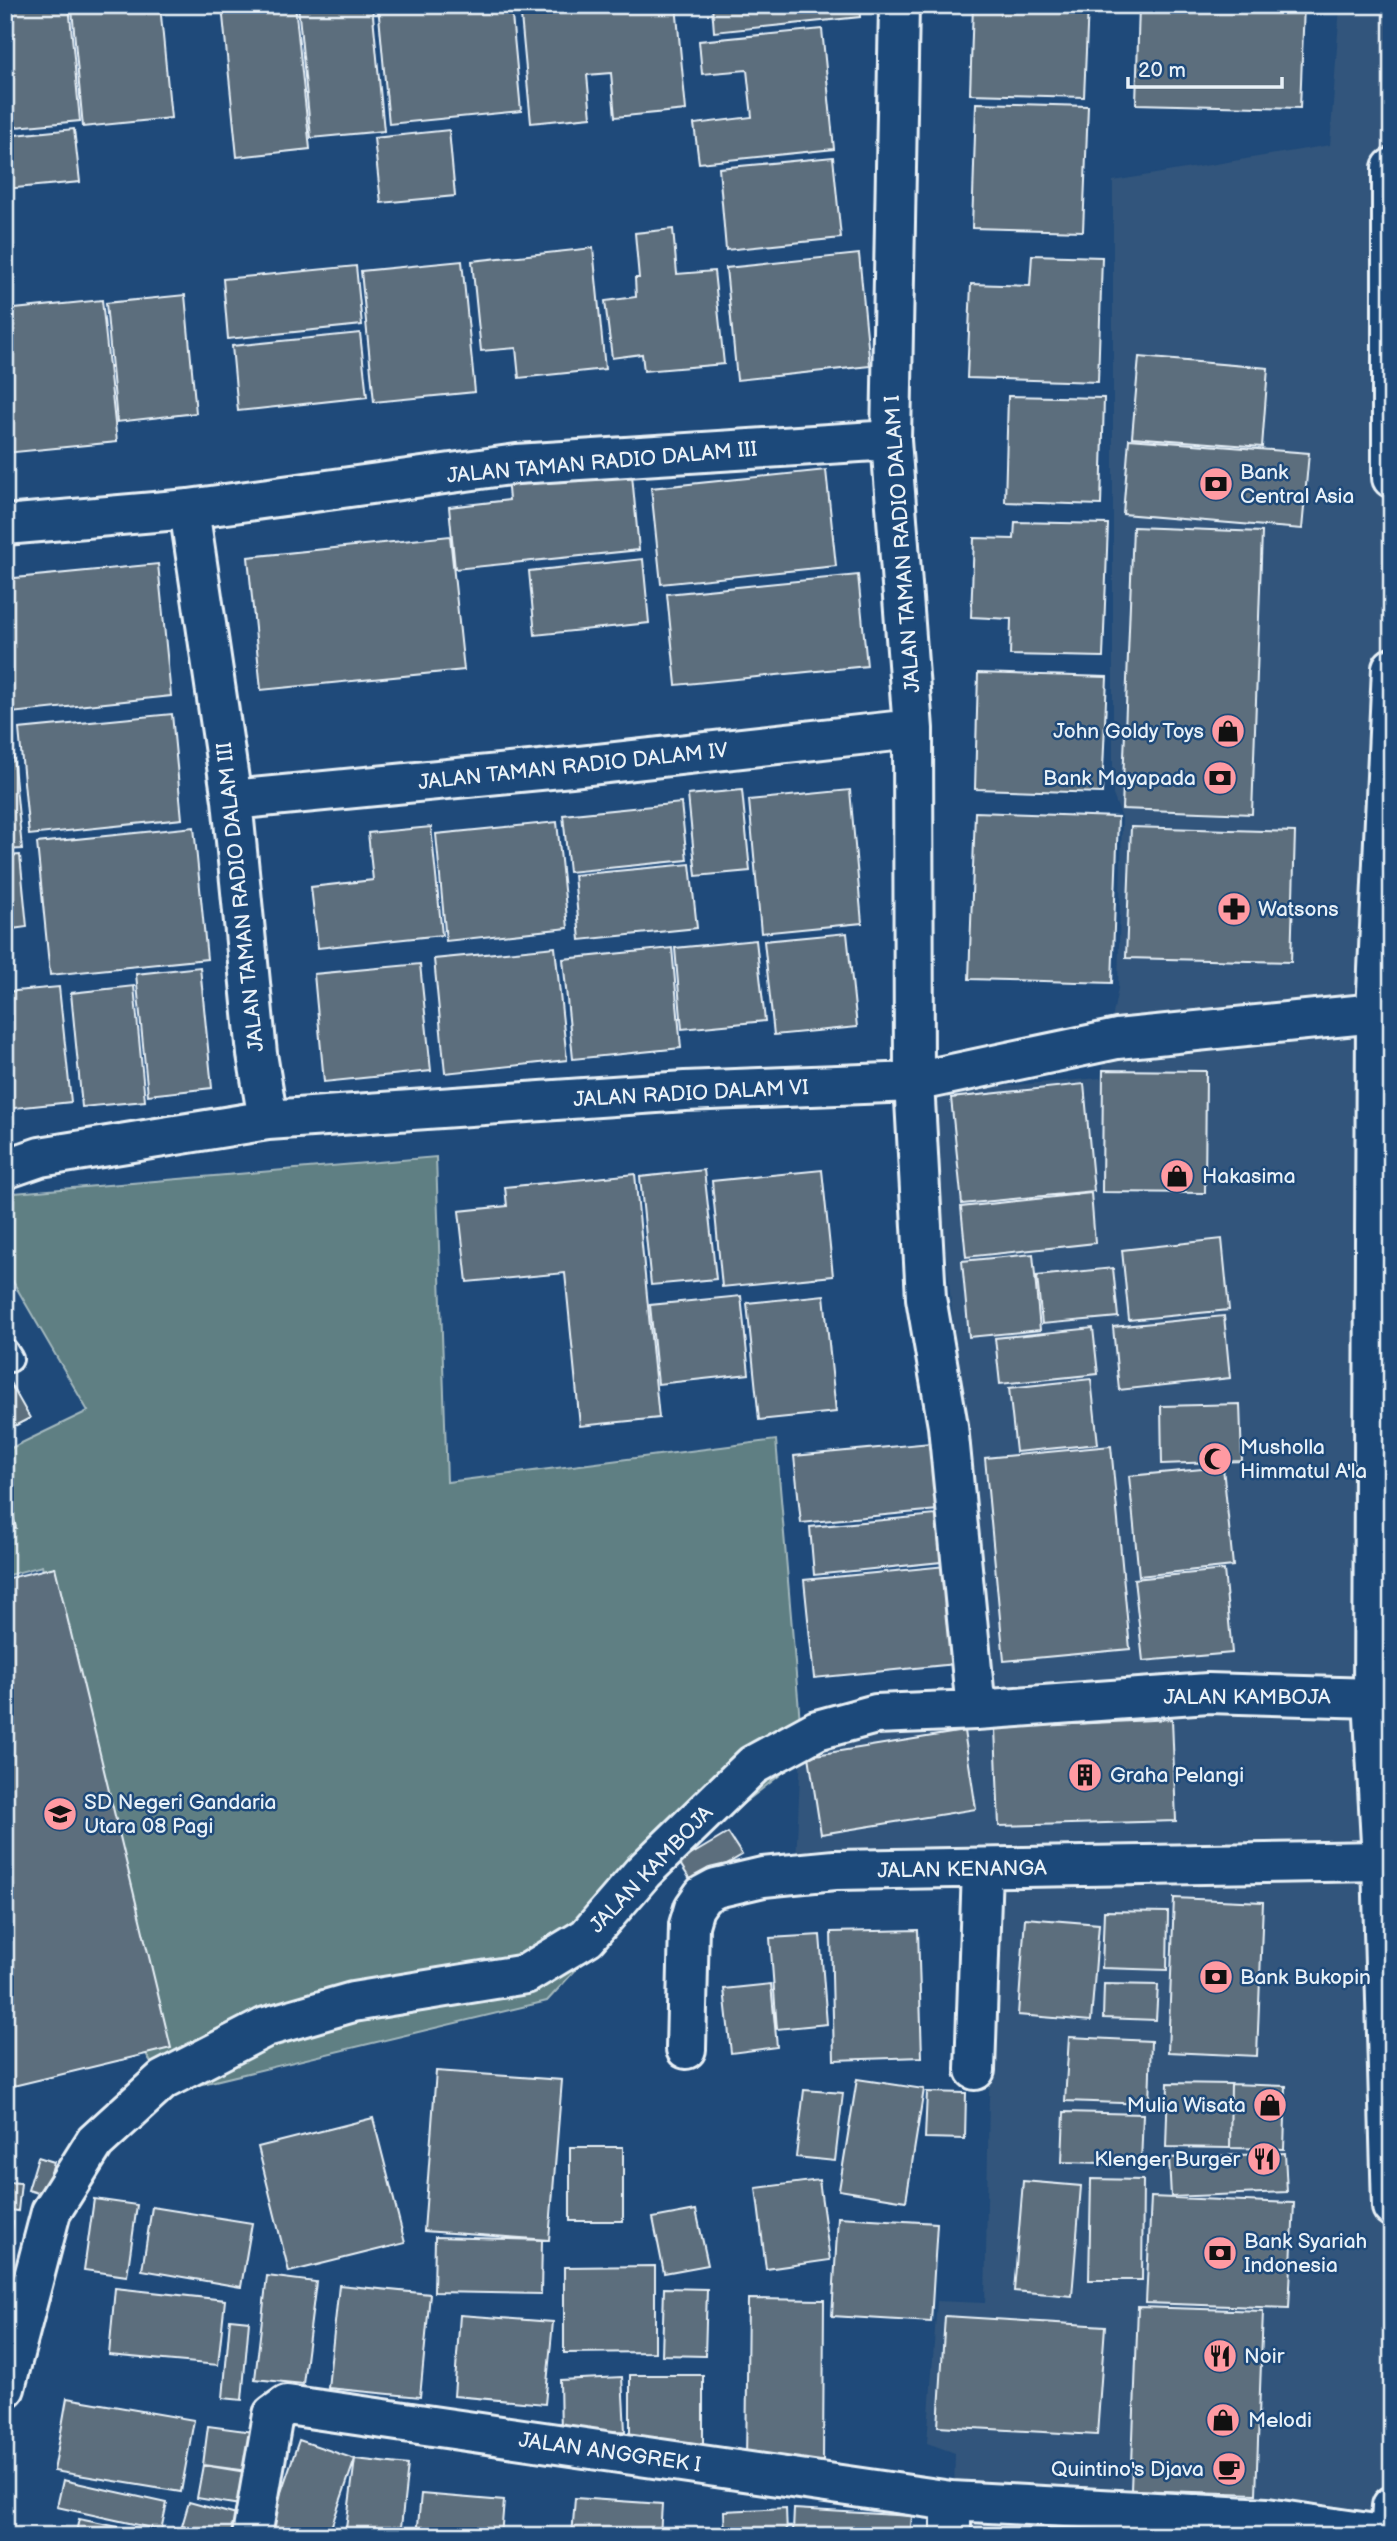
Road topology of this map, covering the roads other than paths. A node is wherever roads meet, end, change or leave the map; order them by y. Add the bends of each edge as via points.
1 (899, 5) edge
2 (1392, 168) edge
3 (891, 440) junction
4 (1392, 478) edge
5 (189, 509) junction
6 (5, 525) edge
7 (1392, 668) edge
8 (914, 729) junction
9 (232, 800) junction
10 (1376, 1013) junction
11 (914, 1082) junction
12 (268, 1119) junction
13 (5, 1169) edge
14 (1383, 1558) edge
15 (1373, 1698) junction
16 (976, 1710) junction
17 (1382, 1861) junction
18 (982, 1869) junction
19 (686, 2049) dead end
20 (975, 2070) dead end
21 (1392, 2207) edge
22 (6, 2378) edge
23 (1392, 2506) edge
24 (951, 2519) edge
25 (252, 2536) edge
26 (1390, 2536) edge

1 - 3 street, JALAN TAMAN RADIO DALAM I
2 - 4 street
3 - 5 street, JALAN TAMAN RADIO DALAM III via 517,464
3 - 8 street, JALAN TAMAN RADIO DALAM I
5 - 6 street, JALAN TAMAN RADIO DALAM III
5 - 9 street, JALAN TAMAN RADIO DALAM III
7 - 10 street
8 - 9 street, JALAN TAMAN RADIO DALAM IV
8 - 11 street, JALAN TAMAN RADIO DALAM I
9 - 12 street, JALAN TAMAN RADIO DALAM III via 257,1054
10 - 11 street, JALAN RADIO DALAM VI via 1117,1039
10 - 14 street
11 - 12 street, JALAN RADIO DALAM VI via 685,1091
11 - 16 street, JALAN TAMAN RADIO DALAM I via 926,1298 948,1426
12 - 13 street, JALAN RADIO DALAM VI via 40,1157
14 - 15 street
15 - 16 street, JALAN KAMBOJA via 1208,1693
15 - 17 street
16 - 22 street, JALAN KAMBOJA via 876,1714 817,1730 753,1765 643,1872 587,1937 526,1974 353,2002 279,2024 163,2080 95,2142 51,2212
17 - 18 street, JALAN KENANGA
17 - 21 street
18 - 19 street, JALAN KENANGA via 835,1870 763,1877 703,1895 690,1925
18 - 20 street
23 - 26 street
24 - 25 street, JALAN ANGGREK I via 287,2405 273,2415
24 - 26 street, JALAN ANGGREK I via 1267,2518

